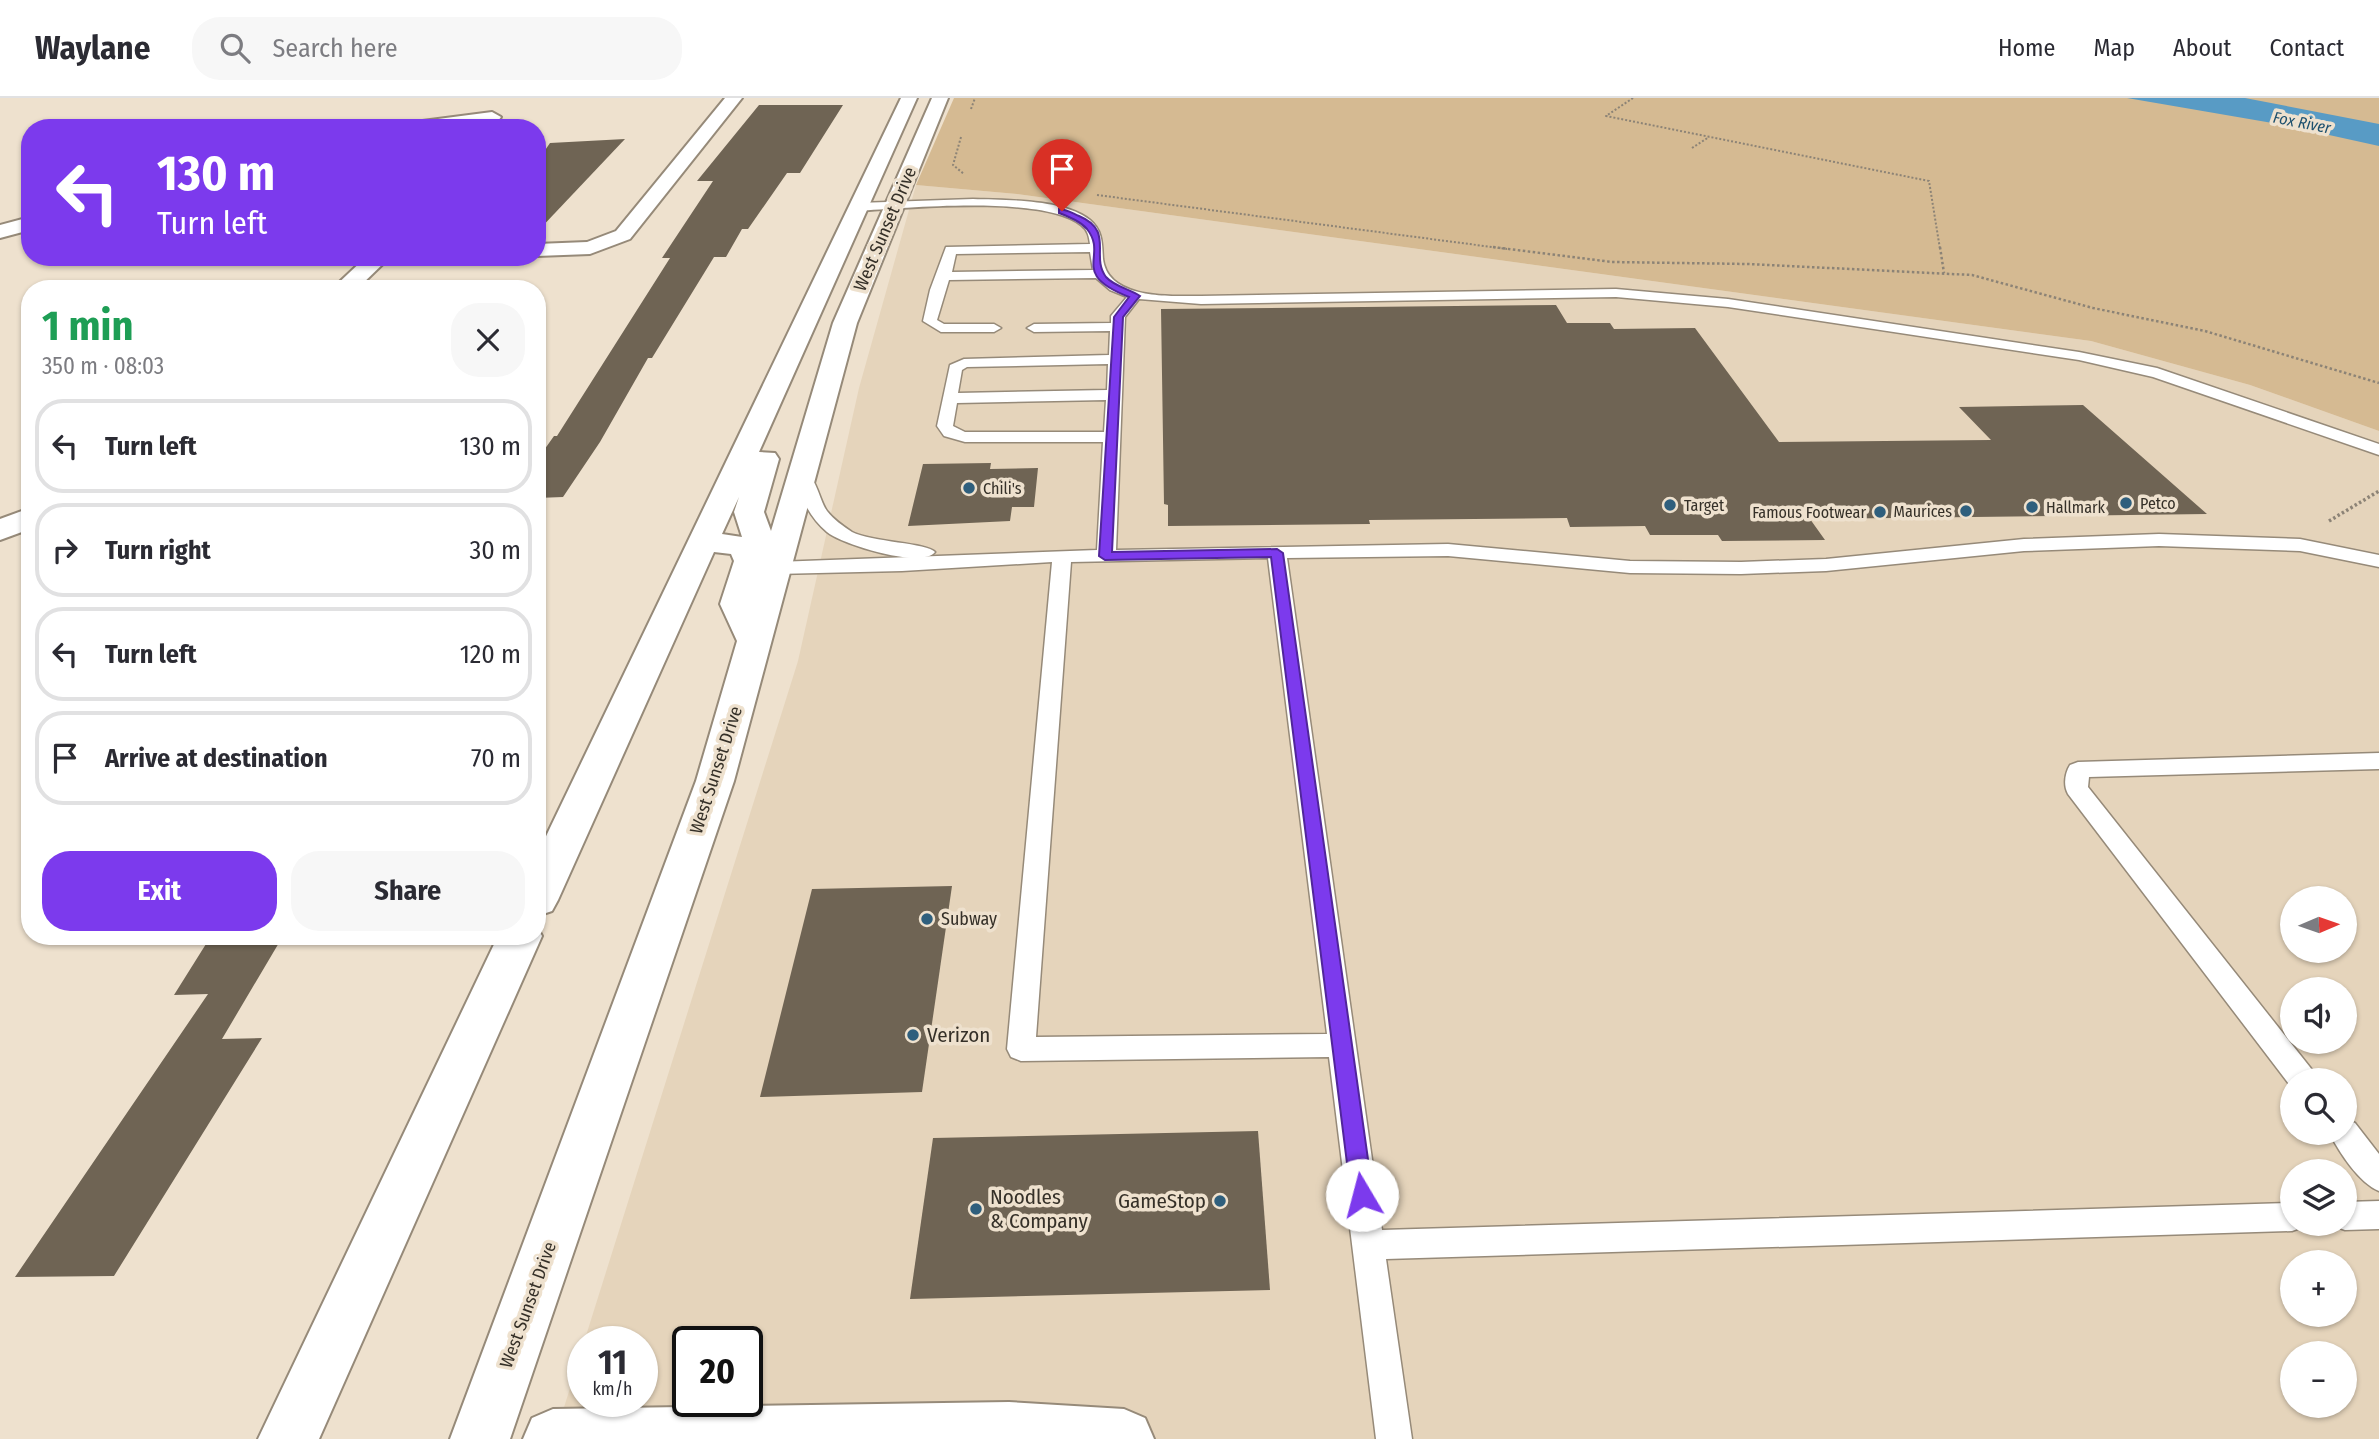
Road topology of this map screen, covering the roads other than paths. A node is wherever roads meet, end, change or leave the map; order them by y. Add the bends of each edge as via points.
1 (482, 98) edge
2 (734, 98) edge
3 (909, 98) edge
4 (940, 98) edge
5 (492, 119) edge
6 (895, 206) junction
7 (858, 207) junction
8 (21, 226) edge
9 (0, 232) edge
10 (1097, 248) junction
11 (546, 250) edge
12 (369, 266) edge
13 (1101, 274) junction
14 (944, 276) junction
15 (353, 280) edge
16 (1135, 296) junction
17 (1118, 327) junction
18 (994, 328) dead end
19 (1034, 328) dead end
20 (1116, 359) junction
21 (1114, 396) junction
22 (950, 398) junction
23 (760, 422) junction
24 (1112, 437) junction
25 (2379, 450) edge
26 (802, 476) junction
27 (21, 521) edge
28 (0, 531) edge
29 (704, 544) junction
30 (1277, 553) junction
31 (1105, 556) junction
32 (1010, 557) junction
33 (1062, 557) junction
34 (2379, 561) edge
35 (776, 568) junction
36 (755, 642) junction
37 (2379, 761) edge
38 (546, 881) edge
39 (516, 945) edge
40 (1341, 1045) junction
41 (2294, 1068) edge
42 (2354, 1145) edge
43 (2379, 1177) edge
44 (2379, 1214) edge
45 (2357, 1215) edge
46 (2280, 1217) edge
47 (1368, 1245) junction
48 (288, 1439) edge
49 (480, 1439) edge
50 (553, 1439) edge
51 (1124, 1439) edge
52 (1394, 1439) edge

1 - 5 main road
2 - 11 main road via 623,234 590,248
3 - 7 main road, West Sunset Drive
4 - 6 main road, West Sunset Drive
6 - 7 lane
6 - 10 lane via 1007,205 1062,211 1093,230
6 - 26 main road, West Sunset Drive via 845,323
7 - 23 main road, West Sunset Drive
8 - 9 main road
10 - 13 lane via 1096,265
10 - 14 lane via 951,250
12 - 15 main road
13 - 14 lane
13 - 16 lane via 1115,288
14 - 18 lane via 930,321 941,328
16 - 17 lane via 1118,317
16 - 25 lane via 1223,299 1616,293 1728,303 2079,356 2157,373
17 - 19 lane
17 - 20 lane
20 - 21 lane
20 - 22 lane via 964,363 955,368
21 - 22 lane
21 - 24 lane
22 - 24 lane via 945,426 950,433 965,437
23 - 29 main road, West Sunset Drive
23 - 35 main road via 765,460 749,512
24 - 31 lane
26 - 32 lane via 808,498 820,516 837,533 856,542
26 - 35 main road, West Sunset Drive
27 - 28 main road
29 - 36 main road via 742,547 750,561 737,604
29 - 38 main road, West Sunset Drive
30 - 31 lane
30 - 34 lane via 1448,550 1630,567 1741,568 1826,565 2024,545 2160,540 2300,545
30 - 40 lane
31 - 33 lane
32 - 33 lane
32 - 35 lane
33 - 40 lane via 1021,1049
35 - 36 main road, West Sunset Drive
36 - 49 main road, West Sunset Drive via 715,780
37 - 41 lane via 2078,770 2076,788
39 - 48 main road
40 - 47 lane
42 - 43 lane
44 - 45 lane
46 - 47 lane
47 - 52 lane
50 - 51 main road via 1009,1432

